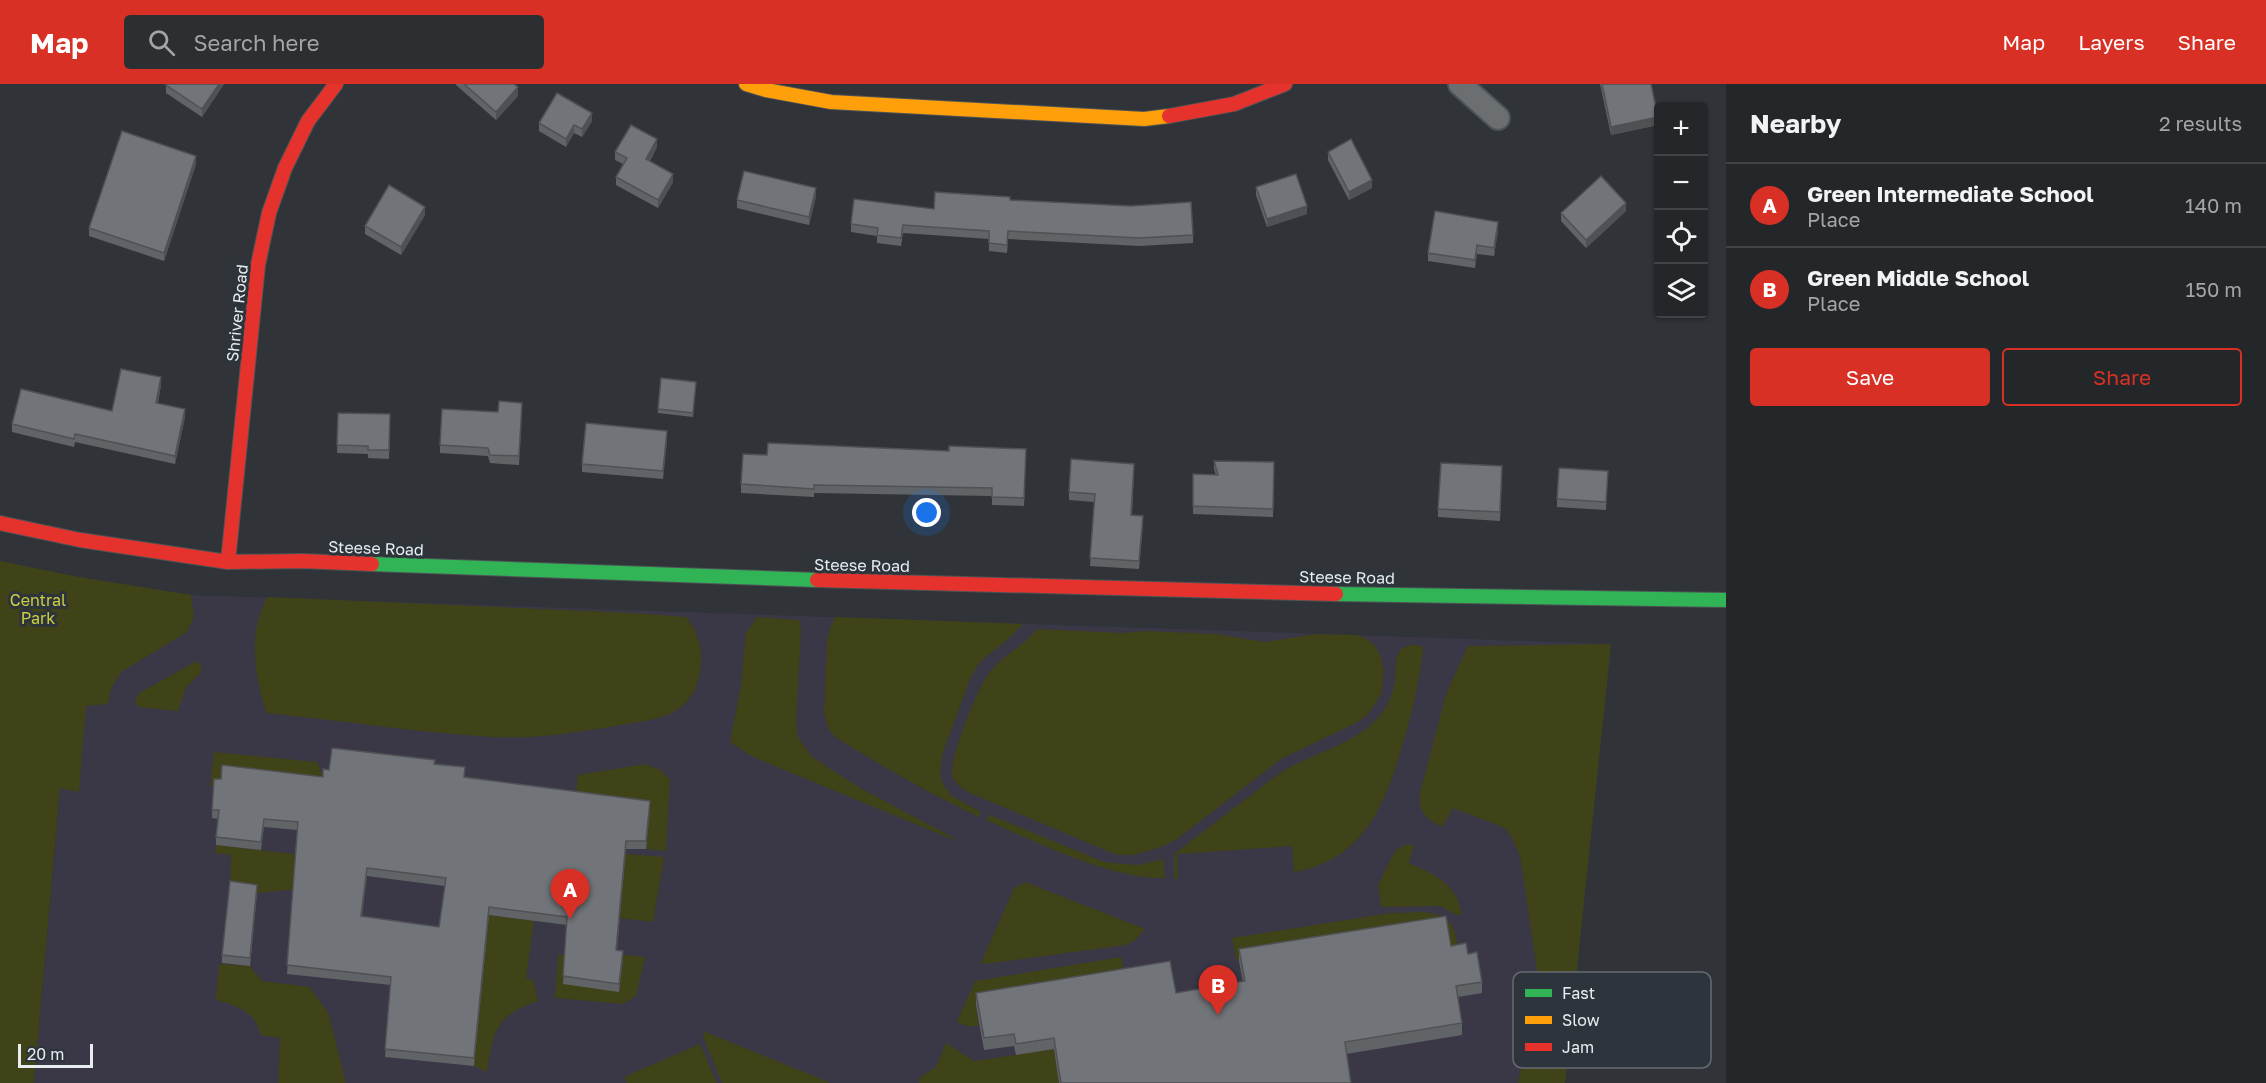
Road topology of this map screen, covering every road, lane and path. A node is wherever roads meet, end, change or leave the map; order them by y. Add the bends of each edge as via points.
1 (336, 84) edge
2 (746, 84) edge
3 (1285, 84) edge
4 (1460, 84) edge
5 (1498, 118) dead end
6 (0, 523) edge
7 (228, 562) junction
8 (1726, 600) edge

1 - 7 street, Shriver Road via 308,121 269,213 258,265
2 - 3 street via 831,102 1144,119 1237,103
4 - 5 street
6 - 7 street, Steese Road via 80,540
7 - 8 street, Steese Road via 302,561 734,579

